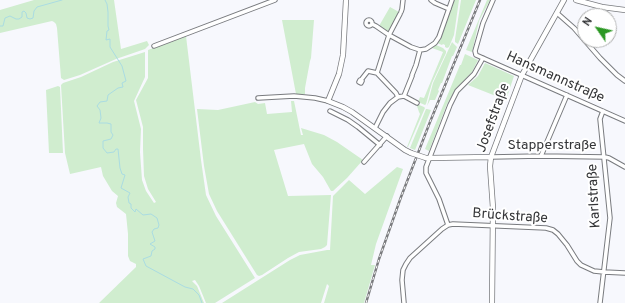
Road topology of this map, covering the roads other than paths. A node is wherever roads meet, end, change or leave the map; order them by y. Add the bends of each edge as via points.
1 (275, 0) edge
2 (346, 0) edge
3 (403, 0) edge
4 (431, 0) edge
5 (452, 0) edge
6 (493, 0) edge
7 (564, 0) edge
8 (576, 0) edge
9 (449, 9) junction
10 (625, 10) edge
11 (557, 13) junction
12 (372, 24) dead end
13 (389, 35) junction
14 (154, 46) dead end
15 (420, 50) junction
16 (484, 58) junction
17 (377, 74) junction
18 (522, 75) junction
19 (361, 80) dead end
20 (625, 81) edge
21 (567, 95) junction
22 (404, 96) junction
23 (398, 97) junction
24 (258, 98) dead end
25 (328, 101) junction
26 (417, 103) dead end
27 (330, 111) dead end
28 (603, 111) junction
29 (625, 121) edge
30 (375, 128) junction
31 (386, 136) junction
32 (380, 145) junction
33 (541, 156) junction
34 (491, 157) junction
35 (605, 157) junction
36 (427, 158) junction
37 (364, 162) dead end
38 (625, 167) edge
39 (448, 225) junction
40 (493, 225) junction
41 (604, 272) junction
42 (625, 273) edge
43 (404, 303) edge
44 (492, 303) edge
45 (600, 303) edge

1 - 14 street
2 - 25 street via 343,55 339,74
3 - 13 street via 402,9
4 - 9 street
5 - 9 street
6 - 16 street, Hansmannstraße via 482,23 475,51
7 - 11 street, Josefstraße
8 - 10 street
9 - 15 street via 435,43
11 - 18 street, Josefstraße
11 - 20 street
12 - 13 street
13 - 15 street
13 - 17 street
15 - 22 street
16 - 18 street, Hansmannstraße
16 - 36 street via 450,105
17 - 19 street via 368,71
17 - 23 street
18 - 21 street, Hansmannstraße
18 - 34 street, Josefstraße
21 - 28 street, Hansmannstraße
21 - 33 street
22 - 23 street
22 - 26 street
23 - 30 street via 383,112
24 - 25 street via 294,96
25 - 30 street, Stapperstraße via 352,112
27 - 32 street via 353,123
28 - 29 street, Hansmannstraße
28 - 35 street, Karlstraße via 600,119
30 - 31 street, Stapperstraße
31 - 32 street
31 - 36 street, Stapperstraße, bridge via 411,153
32 - 37 street
33 - 34 street, Stapperstraße
33 - 35 street, Stapperstraße
34 - 36 street, Stapperstraße
34 - 40 street, Josefstraße
35 - 38 street, Stapperstraße
35 - 41 street, Karlstraße via 610,218
36 - 39 street via 426,174 439,199
39 - 40 street, Brückstraße
39 - 43 street via 406,264 402,280
40 - 41 street, Brückstraße via 553,230 563,239 577,261 587,268
40 - 44 street, Josefstraße
41 - 42 street, Brückstraße
41 - 45 street, Karlstraße

